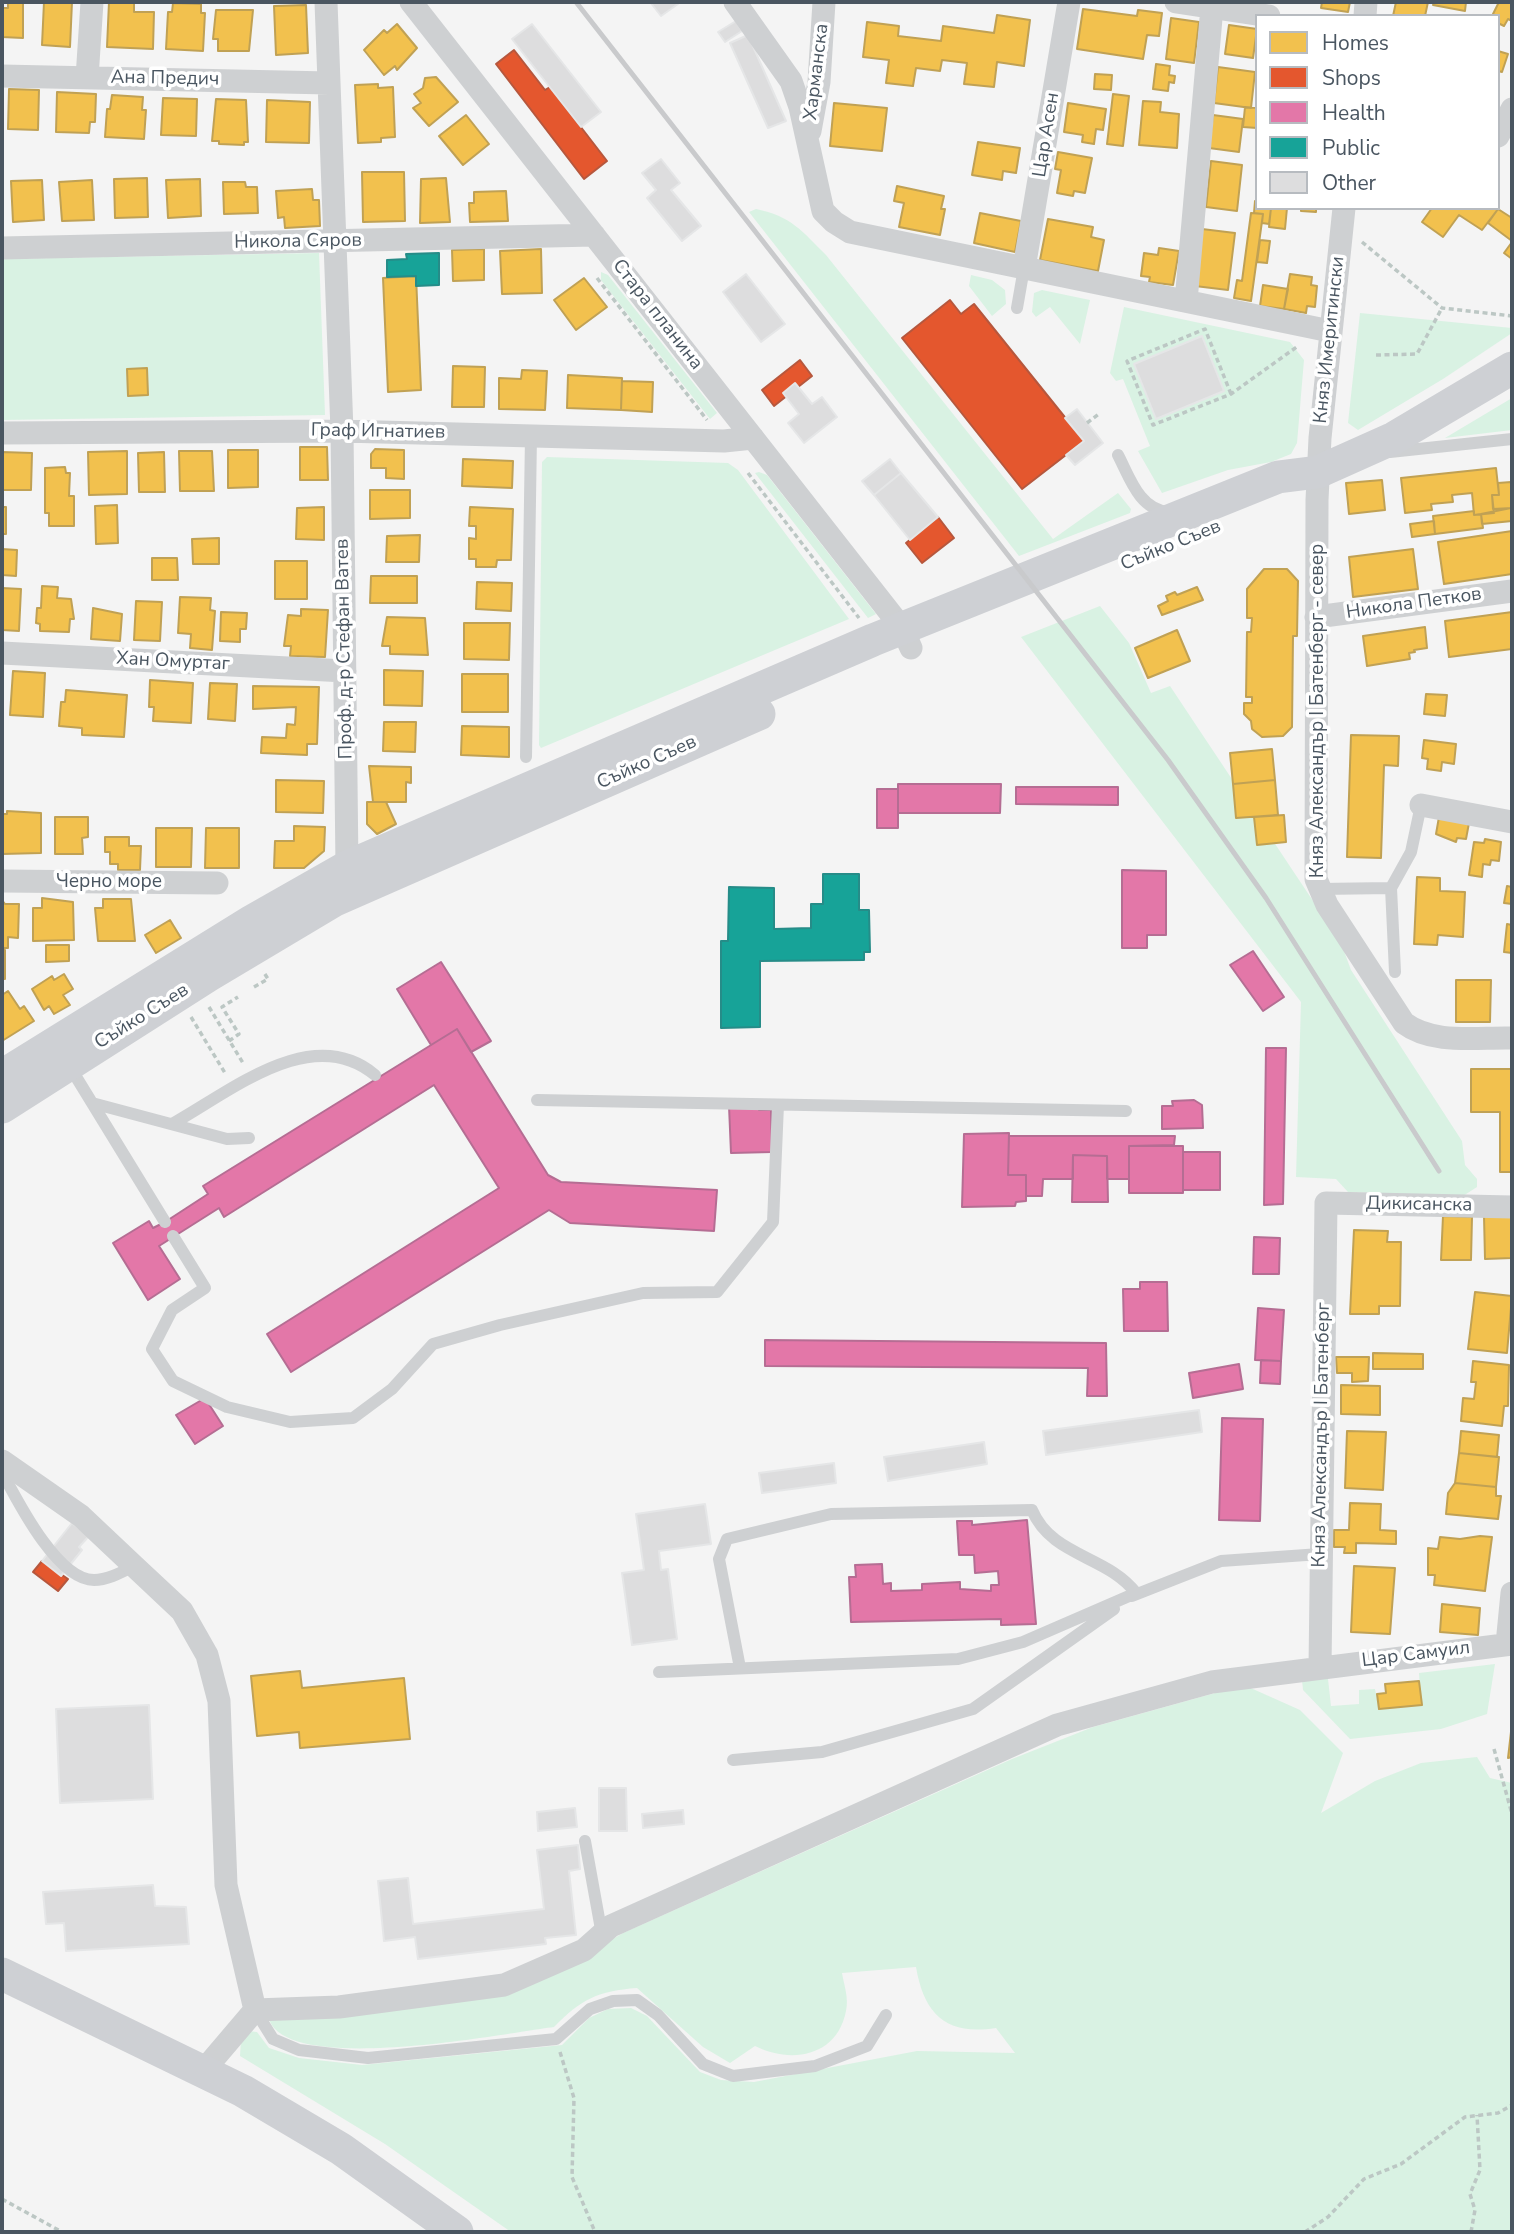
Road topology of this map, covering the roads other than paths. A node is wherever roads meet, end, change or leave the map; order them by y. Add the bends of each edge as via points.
1 (92, 2) edge
2 (326, 2) edge
3 (411, 2) edge
4 (735, 2) edge
5 (824, 2) edge
6 (1069, 2) edge
7 (1176, 2) edge
8 (1212, 7) junction
9 (1256, 14) edge
10 (2, 76) edge
11 (86, 78) junction
12 (329, 83) junction
13 (1512, 109) edge
14 (1500, 132) edge
15 (808, 142) junction
16 (1344, 210) edge
17 (594, 235) junction
18 (335, 242) junction
19 (2, 248) edge
20 (1024, 268) junction
21 (1186, 301) junction
22 (1017, 308) dead end
23 (1331, 331) junction
24 (1512, 368) edge
25 (342, 431) junction
26 (2, 433) edge
27 (531, 436) junction
28 (754, 438) junction
29 (1512, 439) edge
30 (1358, 454) junction
31 (1118, 455) dead end
32 (1318, 472) junction
33 (1189, 514) junction
34 (1078, 572) junction
35 (1512, 591) edge
36 (1316, 617) junction
37 (907, 638) junction
38 (2, 653) edge
39 (345, 671) junction
40 (526, 757) dead end
41 (1421, 805) joint
42 (1512, 822) edge
43 (352, 878) junction
44 (2, 881) edge
45 (217, 883) dead end
46 (1391, 888) junction
47 (1319, 889) junction
48 (1395, 972) dead end
49 (1512, 1038) edge
50 (61, 1054) junction
51 (375, 1075) dead end
52 (2, 1076) edge
53 (537, 1100) dead end
54 (92, 1102) junction
55 (778, 1105) junction
56 (2, 1107) edge
57 (1126, 1111) dead end
58 (172, 1124) junction
59 (249, 1138) dead end
60 (1326, 1203) joint
61 (1512, 1207) edge
62 (165, 1222) dead end
63 (173, 1236) dead end
64 (2, 1461) edge
65 (2, 1472) edge
66 (1320, 1554) junction
67 (134, 1566) junction
68 (1136, 1593) junction
69 (1512, 1593) edge
70 (1510, 1644) edge
71 (1320, 1667) junction
72 (740, 1668) junction
73 (659, 1672) dead end
74 (733, 1760) dead end
75 (585, 1841) dead end
76 (602, 1934) junction
77 (2, 1974) edge
78 (2, 1999) edge
79 (256, 2010) junction
80 (886, 2015) dead end
81 (148, 2044) junction
82 (204, 2070) junction
83 (457, 2232) edge

1 - 11 street
2 - 12 street
3 - 17 street, Стара планина
4 - 15 street via 791,81
5 - 15 street, Харманска via 819,82
6 - 20 street, Цар Асен
7 - 8 street
8 - 9 street
8 - 21 street
10 - 11 street, Ана Предич
11 - 12 street, Ана Предич
12 - 18 street
13 - 14 street
15 - 20 street via 823,211 850,232
16 - 23 street, Княз Имеритински
17 - 18 street, Никола Сяров
17 - 28 street, Стара планина
18 - 19 street, Никола Сяров
18 - 25 street, Проф. д-р Стефан Ватев
20 - 21 street
20 - 22 lane
21 - 23 street
23 - 32 street, Княз Имеритински
24 - 30 street, Съйко Съев via 1394,438
25 - 26 street, Граф Игнатиев
25 - 27 street, Граф Игнатиев
25 - 39 street, Проф. д-р Стефан Ватев
27 - 28 street, Граф Игнатиев
27 - 40 lane
28 - 37 street, Стара планина
29 - 30 lane
30 - 32 street, Съйко Съев
31 - 33 lane via 1145,503 1155,510
32 - 33 street, Съйко Съев via 1278,477
32 - 34 street, Съйко Съев via 1287,498
32 - 36 street, Княз Александър I Батенберг - север
33 - 34 street, Съйко Съев
34 - 37 street, Съйко Съев
35 - 36 street, Никола Петков
36 - 47 street, Княз Александър I Батенберг - север via 1315,870
37 - 43 street, Съйко Съев
38 - 39 street, Хан Омуртаг
39 - 43 street, Проф. д-р Стефан Ватев
41 - 42 street
41 - 46 lane via 1411,852
43 - 50 street, Съйко Съев via 258,944
44 - 45 street, Черно море
46 - 47 lane
46 - 48 lane
47 - 49 street, Княз Александър I Батенберг - север via 1404,1023 1435,1037
50 - 52 street, Съйко Съев
50 - 54 lane
50 - 56 street, Съйко Съев
51 - 58 lane via 339,1056 311,1054 282,1062
53 - 55 lane
54 - 58 lane
54 - 62 lane
55 - 57 lane
55 - 63 lane via 774,1222 717,1292 643,1293 433,1344 392,1389 353,1418 290,1422 227,1407 173,1381 152,1349 172,1310 205,1288
58 - 59 lane via 227,1139
60 - 61 street, Дикисанска
60 - 66 street, Княз Александър I Батенберг
64 - 67 street via 81,1516
65 - 67 lane via 44,1545 77,1574 92,1581
66 - 68 lane via 1221,1561
66 - 71 street, Княз Александър I Батенберг
67 - 79 street via 182,1611 207,1655 219,1701 226,1885
68 - 72 lane via 1023,1642 958,1659
68 - 72 lane via 1125,1577 1040,1529 1032,1510 831,1514 727,1539 719,1559
68 - 74 lane via 973,1709 822,1752
69 - 70 street
70 - 71 street, Цар Самуил
71 - 76 street, Цар Самуил via 1212,1682 1057,1725 611,1926
72 - 73 lane
75 - 76 lane
76 - 79 street, Цар Самуил via 584,1950 504,1985 339,2007
77 - 81 street
78 - 81 street
79 - 80 lane via 272,2039 299,2050 368,2058 556,2039 590,2009 613,2001 637,2000 658,2015 704,2064 733,2076 815,2066 867,2046
79 - 82 street
81 - 82 street
82 - 83 street via 341,2149

